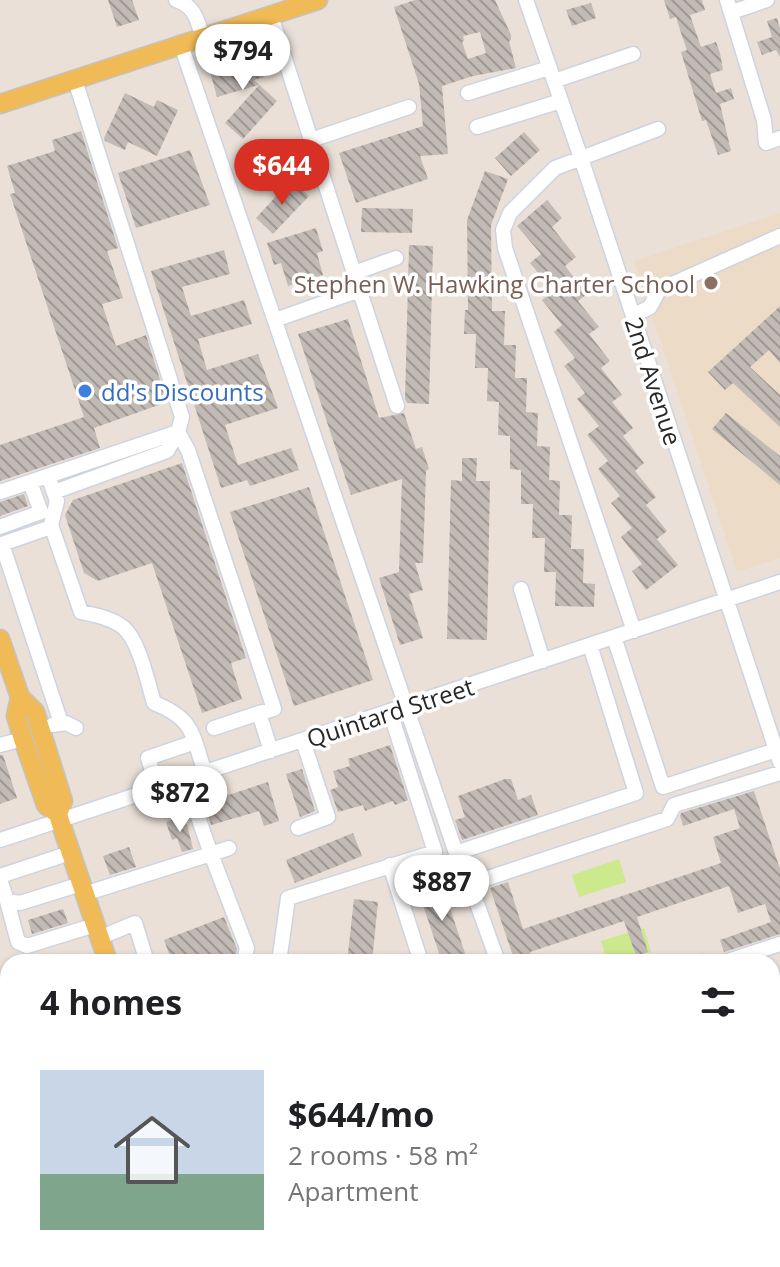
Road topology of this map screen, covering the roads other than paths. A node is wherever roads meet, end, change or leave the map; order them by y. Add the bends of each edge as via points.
1 (176, 0) edge
2 (318, 0) edge
3 (526, 0) edge
4 (767, 0) edge
5 (729, 6) edge
6 (271, 16) junction
7 (203, 38) junction
8 (181, 45) junction
9 (633, 54) dead end
10 (552, 75) junction
11 (75, 80) junction
12 (468, 93) dead end
13 (561, 101) junction
14 (0, 104) edge
15 (409, 107) dead end
16 (477, 127) dead end
17 (658, 129) dead end
18 (780, 138) edge
19 (311, 140) junction
20 (581, 158) junction
21 (780, 236) edge
22 (396, 258) dead end
23 (354, 273) junction
24 (360, 290) junction
25 (633, 316) junction
26 (275, 320) junction
27 (397, 406) dead end
28 (178, 432) junction
29 (48, 476) junction
30 (30, 482) junction
31 (0, 492) edge
32 (54, 492) junction
33 (0, 527) edge
34 (51, 527) junction
35 (1, 540) edge
36 (780, 582) edge
37 (521, 589) dead end
38 (725, 600) junction
39 (634, 631) junction
40 (614, 637) junction
41 (590, 645) junction
42 (2, 649) edge
43 (543, 661) junction
44 (20, 697) junction
45 (406, 707) junction
46 (390, 712) junction
47 (259, 713) junction
48 (61, 723) junction
49 (76, 728) dead end
50 (214, 728) dead end
51 (41, 729) junction
52 (23, 739) junction
53 (306, 740) junction
54 (195, 742) junction
55 (0, 745) edge
56 (271, 751) junction
57 (778, 756) edge
58 (205, 773) junction
59 (780, 773) edge
60 (185, 780) junction
61 (327, 788) dead end
62 (158, 789) junction
63 (59, 818) junction
64 (298, 828) dead end
65 (0, 840) edge
66 (229, 848) dead end
67 (70, 853) junction
68 (211, 854) junction
69 (390, 865) junction
70 (0, 878) edge
71 (83, 889) junction
72 (7, 901) junction
73 (97, 932) junction
74 (780, 944) edge
75 (105, 954) edge
76 (145, 954) edge
77 (246, 954) edge
78 (280, 954) edge
79 (418, 954) edge
80 (495, 954) edge
81 (749, 954) edge

1 - 7 street via 193,8
2 - 6 main road
3 - 10 street, 2nd Avenue
4 - 5 street
5 - 18 street via 764,120 766,143
6 - 7 main road
6 - 19 street
7 - 8 main road
8 - 11 main road
8 - 26 street
9 - 10 street
10 - 12 street
10 - 13 street, 2nd Avenue
11 - 14 main road
11 - 28 street via 182,417
13 - 16 street
13 - 20 street, 2nd Avenue
15 - 19 street
17 - 20 street
19 - 23 street
20 - 25 street, 2nd Avenue
20 - 39 street via 555,168 510,213 503,230 505,248
21 - 25 street via 659,290 650,307
22 - 23 street
23 - 24 street
24 - 26 street
24 - 27 street
25 - 38 street, 2nd Avenue
26 - 45 street
28 - 29 street
28 - 32 street via 167,451
28 - 47 street via 274,709
29 - 30 street
29 - 32 street
30 - 31 street
30 - 33 street via 41,512
32 - 34 street
34 - 35 street
34 - 54 street via 81,612 124,628 154,703 176,711
35 - 48 street
36 - 38 street, Quintard Street
37 - 43 street
38 - 39 street, Quintard Street
38 - 57 street, 2nd Avenue
39 - 40 street, Quintard Street
40 - 41 street, Quintard Street
40 - 57 street via 663,787
41 - 43 street, Quintard Street
41 - 45 street via 636,793 456,853
42 - 44 main road
43 - 45 street, Quintard Street
44 - 51 main road via 35,712
44 - 52 main road via 16,716
45 - 46 street, Quintard Street
46 - 53 street, Quintard Street
46 - 69 street via 435,852
47 - 50 street
47 - 56 street
48 - 49 street
48 - 51 street
51 - 63 main road via 63,801
52 - 55 street
52 - 63 main road via 46,805
53 - 56 street, Quintard Street
53 - 61 street
53 - 64 street via 328,817
54 - 58 street
54 - 62 street via 148,758
56 - 58 street, Quintard Street
58 - 60 street, Quintard Street
59 - 80 street via 674,805 667,819 470,884
60 - 62 street, Quintard Street
60 - 68 street
62 - 63 street, Quintard Street
63 - 65 street, Quintard Street
63 - 67 main road
66 - 68 street
67 - 70 street
67 - 71 main road
68 - 71 street
68 - 77 street
69 - 78 street via 288,898
69 - 79 street
70 - 72 street
71 - 72 street via 20,903
71 - 73 main road
72 - 73 street via 18,942 27,946
73 - 75 main road
73 - 76 street via 135,923
74 - 81 street

